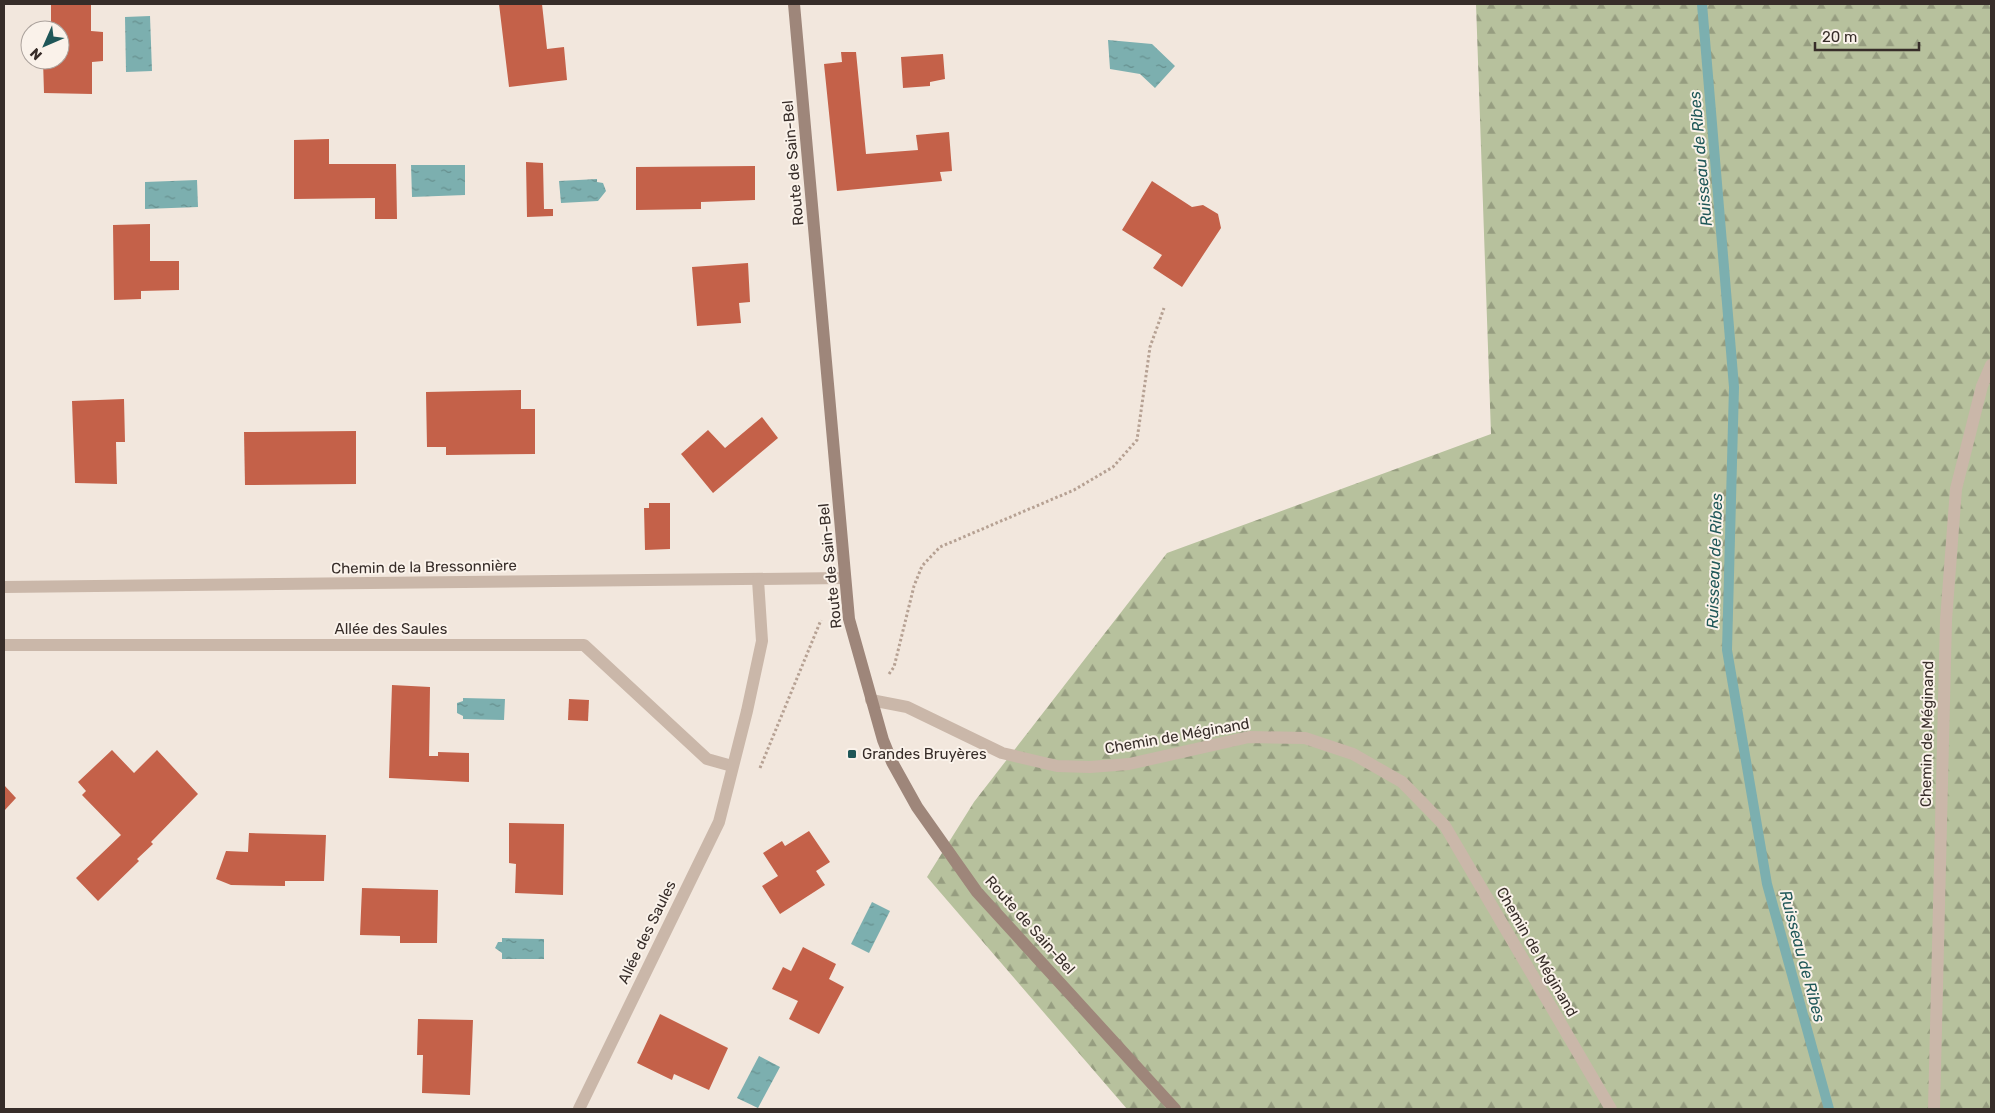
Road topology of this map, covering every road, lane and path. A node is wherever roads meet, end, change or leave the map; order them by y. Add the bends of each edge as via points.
1 (794, 4) edge
2 (1164, 308) dead end
3 (1991, 365) edge
4 (845, 578) junction
5 (758, 580) junction
6 (4, 587) edge
7 (821, 620) dead end
8 (4, 645) edge
9 (872, 700) junction
10 (732, 766) junction
11 (759, 770) dead end
12 (579, 1109) edge
13 (1175, 1109) edge
14 (1611, 1109) edge
15 (1934, 1109) edge

1 - 4 main road, Route de Sain-Bel
2 - 9 path via 1150,347 1137,440 1113,467 1074,490 940,547 922,566 894,667
3 - 15 street, Chemin de Méginand via 1982,386 1956,489 1946,610
4 - 5 street, Chemin de la Bressonnière
4 - 9 main road, Route de Sain-Bel via 849,619
5 - 6 street, Chemin de la Bressonnière
5 - 10 street, Allée des Saules via 762,641
7 - 11 path
8 - 10 street, Allée des Saules via 584,644 707,759
9 - 13 main road, Route de Sain-Bel via 892,762 912,800 946,851 977,892
9 - 14 street, Chemin de Méginand via 907,707 1002,753 1057,766 1129,764 1249,737 1305,738 1352,754 1402,782 1445,826
10 - 12 street, Allée des Saules via 719,822

